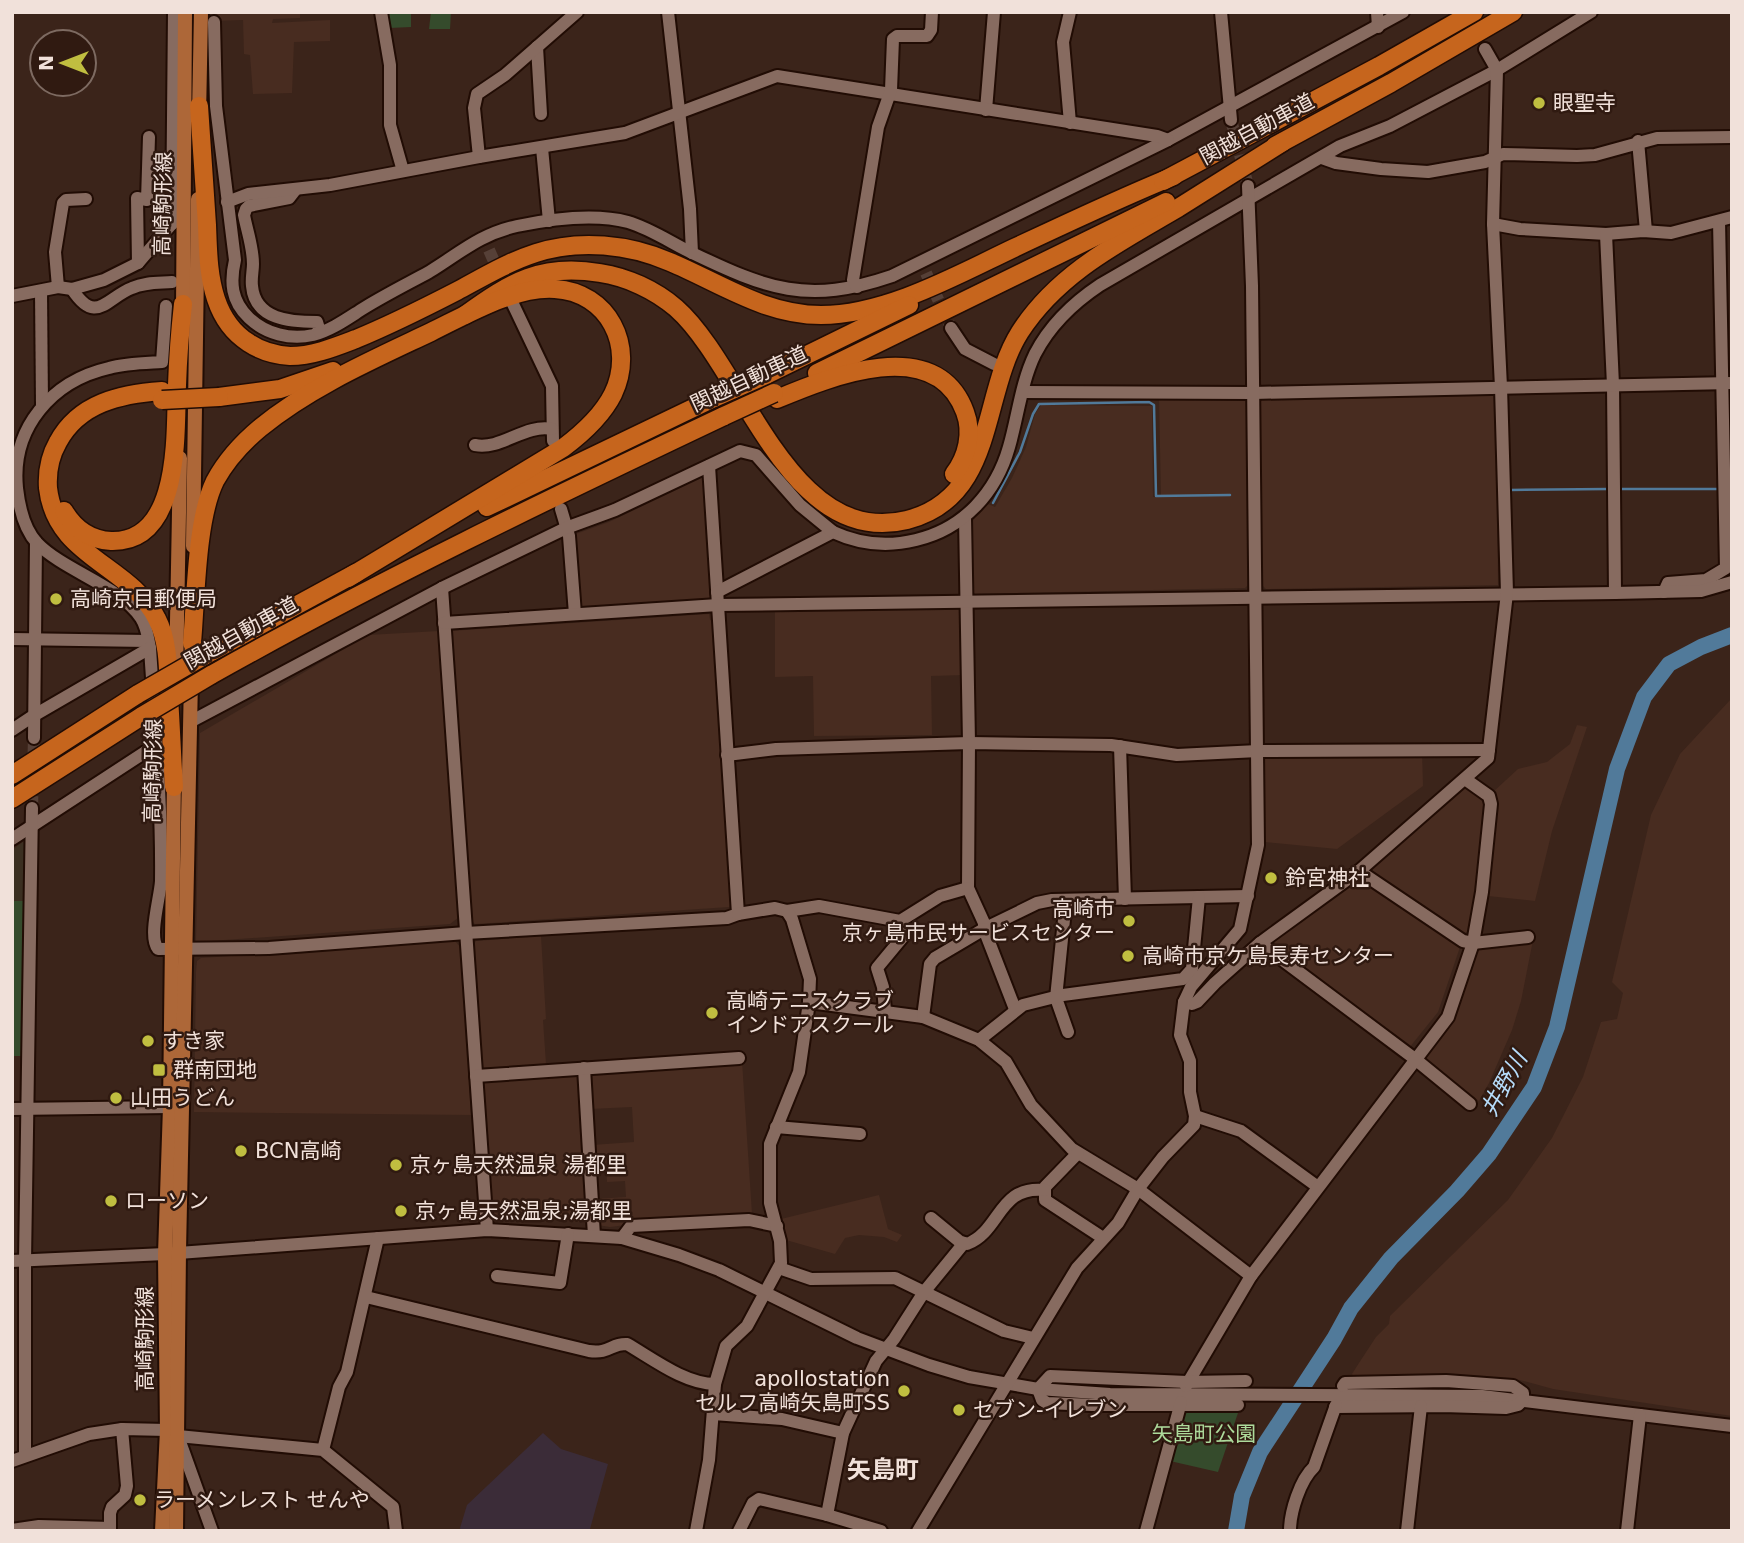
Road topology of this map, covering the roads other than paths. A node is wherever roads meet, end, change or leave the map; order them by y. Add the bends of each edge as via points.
1 (174, 12) edge
2 (186, 12) edge
3 (201, 12) edge
4 (381, 12) edge
5 (577, 12) edge
6 (668, 12) edge
7 (932, 12) edge
8 (994, 12) edge
9 (1070, 12) edge
10 (1222, 12) edge
11 (1377, 12) edge
12 (1403, 12) edge
13 (1474, 12) edge
14 (1513, 12) edge
15 (1591, 12) edge
16 (214, 22) dead end
17 (1378, 27) junction
18 (537, 47) junction
19 (1485, 49) dead end
20 (1497, 70) junction
21 (888, 95) junction
22 (199, 106) junction
23 (986, 110) junction
24 (678, 112) junction
25 (1230, 113) junction
26 (541, 114) dead end
27 (1070, 123) junction
28 (149, 136) dead end
29 (1732, 136) edge
30 (1168, 140) junction
31 (1638, 141) junction
32 (1283, 142) junction
33 (542, 148) junction
34 (479, 157) junction
35 (1322, 158) junction
36 (1493, 158) junction
37 (403, 171) junction
38 (1174, 176) junction
39 (296, 188) junction
40 (1249, 193) junction
41 (86, 199) dead end
42 (227, 202) junction
43 (184, 211) junction
44 (1732, 217) edge
45 (549, 221) junction
46 (1718, 221) junction
47 (172, 224) junction
48 (1493, 224) junction
49 (1646, 231) junction
50 (1606, 234) junction
51 (481, 237) junction
52 (489, 250) tunnel mouth
53 (692, 253) junction
54 (138, 263) junction
55 (231, 279) junction
56 (215, 281) dead end
57 (172, 282) dead end
58 (58, 287) junction
59 (857, 287) junction
60 (72, 289) junction
61 (41, 291) junction
62 (455, 292) junction
63 (12, 296) edge
64 (512, 302) tunnel mouth
65 (174, 305) junction
66 (465, 315) junction
67 (383, 328) junction
68 (951, 328) tunnel mouth
69 (320, 332) junction
70 (393, 350) junction
71 (994, 364) dead end
72 (1728, 384) edge
73 (1613, 385) junction
74 (1501, 387) junction
75 (1023, 392) junction
76 (219, 393) junction
77 (1253, 393) junction
78 (162, 395) junction
79 (776, 396) junction
80 (42, 405) junction
81 (17, 444) edge
82 (475, 445) dead end
83 (709, 466) junction
84 (554, 504) junction
85 (965, 518) junction
86 (566, 528) junction
87 (832, 532) junction
88 (36, 542) junction
89 (348, 578) junction
90 (1732, 582) edge
91 (442, 588) junction
92 (1664, 592) junction
93 (1507, 593) junction
94 (1615, 593) junction
95 (718, 598) junction
96 (1256, 598) junction
97 (967, 601) junction
98 (575, 614) junction
99 (444, 623) junction
100 (12, 639) edge
101 (34, 639) junction
102 (191, 643) junction
103 (149, 645) junction
104 (33, 716) junction
105 (190, 722) junction
106 (12, 730) edge
107 (34, 738) tunnel mouth
108 (969, 743) junction
109 (156, 746) junction
110 (1120, 746) junction
111 (1489, 750) junction
112 (1258, 751) junction
113 (727, 755) junction
114 (12, 775) edge
115 (1465, 779) junction
116 (174, 787) junction
117 (12, 799) edge
118 (32, 808) tunnel mouth
119 (32, 825) junction
120 (12, 839) edge
121 (1359, 871) junction
122 (968, 888) junction
123 (1248, 896) junction
124 (1199, 897) junction
125 (1125, 899) junction
126 (1066, 900) junction
127 (787, 911) junction
128 (738, 914) junction
129 (984, 929) junction
130 (466, 933) junction
131 (906, 933) dead end
132 (1528, 937) dead end
133 (1260, 943) junction
134 (1473, 943) junction
135 (179, 949) junction
136 (1056, 998) junction
137 (809, 1002) junction
138 (1184, 1002) junction
139 (1015, 1009) junction
140 (884, 1012) junction
141 (923, 1017) junction
142 (1068, 1032) dead end
143 (978, 1040) junction
144 (739, 1058) dead end
145 (1415, 1059) junction
146 (584, 1068) junction
147 (475, 1076) junction
148 (1470, 1104) dead end
149 (170, 1107) junction
150 (12, 1110) edge
151 (28, 1110) junction
152 (1195, 1116) junction
153 (776, 1127) junction
154 (860, 1135) dead end
155 (1078, 1153) junction
156 (1318, 1187) junction
157 (1138, 1189) junction
158 (1045, 1190) junction
159 (931, 1218) dead end
160 (776, 1226) junction
161 (487, 1230) junction
162 (568, 1234) junction
163 (594, 1236) junction
164 (378, 1238) junction
165 (622, 1238) junction
166 (1103, 1238) junction
167 (964, 1243) junction
168 (172, 1253) junction
169 (19, 1261) edge
170 (779, 1268) junction
171 (497, 1276) dead end
172 (1251, 1276) junction
173 (924, 1292) junction
174 (766, 1293) junction
175 (366, 1297) junction
176 (1033, 1338) junction
177 (884, 1348) junction
178 (1246, 1381) dead end
179 (715, 1384) junction
180 (1006, 1384) junction
181 (1186, 1384) junction
182 (1343, 1386) dead end
183 (1038, 1389) junction
184 (1523, 1400) junction
185 (1180, 1404) junction
186 (1238, 1405) dead end
187 (1421, 1406) junction
188 (713, 1414) junction
189 (1640, 1415) junction
190 (1732, 1426) edge
191 (122, 1429) junction
192 (172, 1433) junction
193 (843, 1433) junction
194 (323, 1450) junction
195 (25, 1455) junction
196 (12, 1461) edge
197 (827, 1514) junction
198 (110, 1529) edge
199 (12, 1530) edge
200 (162, 1531) edge
201 (176, 1531) edge
202 (212, 1531) edge
203 (396, 1531) edge
204 (696, 1531) edge
205 (739, 1531) edge
206 (881, 1531) edge
207 (918, 1531) edge
208 (1146, 1531) edge
209 (1290, 1531) edge
210 (1407, 1531) edge
211 (1627, 1531) edge

1 - 47 street
2 - 43 main road, 高崎駒形線
3 - 22 main road, 高崎駒形線
4 - 37 street via 390,65 390,125
5 - 18 street
6 - 24 street
7 - 21 street via 927,36 893,39
8 - 23 street
9 - 27 street via 1063,42
10 - 25 street
11 - 17 street
12 - 17 street
13 - 38 highway, 関越自動車道
14 - 32 highway, 関越自動車道
15 - 20 street
16 - 42 street via 216,106
17 - 25 street
18 - 26 street
18 - 34 street via 477,94
19 - 20 street
20 - 35 street
20 - 36 street
21 - 23 street
21 - 24 street via 776,76
21 - 59 street via 853,280
22 - 67 highway via 210,271 228,324 250,344 292,356 331,348
22 - 102 main road, 高崎駒形線
23 - 27 street
24 - 33 street via 625,133
24 - 53 street
25 - 30 street
27 - 30 street
28 - 54 street via 147,200 137,198
29 - 31 street
30 - 59 street via 923,267
31 - 36 street via 1595,155 1503,153
31 - 49 street
32 - 66 highway via 1078,269 1044,299 1018,336 1001,374 981,449 965,480 930,511 902,521 852,517 808,489 766,439 701,336 676,308 644,287 609,274 550,272 515,282
32 - 79 highway, 関越自動車道
33 - 34 street
33 - 45 street
34 - 37 street
35 - 36 street via 1427,172
35 - 40 street
36 - 48 street
37 - 39 street
38 - 62 highway via 918,291 843,313 803,314 768,307 670,262 605,246 540,252 502,266
38 - 89 highway, 関越自動車道, bridge
39 - 42 street via 248,194
39 - 69 street via 289,198 246,209 252,287 268,313 289,322 317,322
40 - 75 street via 1080,299 1020,372
40 - 77 street
41 - 58 street via 63,203 55,252
42 - 55 street via 235,260
43 - 47 street
43 - 65 main road, 高崎駒形線
44 - 46 street
45 - 51 street
45 - 53 street via 584,218 629,223
46 - 49 street via 1671,233
46 - 72 street
47 - 54 street
48 - 50 street
48 - 74 street
49 - 50 street
50 - 73 street
51 - 52 street
51 - 69 street
53 - 59 street via 749,280 791,290
54 - 60 street
55 - 56 street
55 - 69 street via 240,307 264,330 281,335
57 - 60 street via 135,286 96,309 86,306
58 - 60 street
58 - 61 street
61 - 63 street
61 - 80 street
62 - 67 highway
62 - 79 highway via 519,269 575,260 620,266 652,279 682,300 710,330 800,468 834,496 858,507 886,510 926,500 950,480 965,454 968,429 960,401 941,380 915,369 860,370
64 - 82 street via 552,386 552,435 540,427 487,447
65 - 78 highway via 178,347 172,473 165,501 153,522 130,538 104,541 90,536 70,520 59,498 58,469 68,443 86,422 114,408
65 - 80 street via 162,362 88,374
65 - 116 main road, 高崎駒形線
66 - 70 highway
66 - 89 highway via 539,289 585,296 609,316 618,337 621,360 613,393 593,422 563,448
67 - 76 highway via 313,368
68 - 71 street via 965,349
70 - 76 highway via 280,389
70 - 102 highway via 278,414 246,440 223,468 204,519
72 - 73 street
72 - 92 street via 1726,569 1706,580 1668,583
73 - 74 street
73 - 94 street
74 - 77 street
74 - 93 street
75 - 77 street
75 - 85 street via 996,477
76 - 78 highway, bridge
77 - 96 street
78 - 116 highway via 116,397 82,413 54,449 48,484 54,512 67,535 139,592 159,621 167,657
79 - 84 highway, 関越自動車道, bridge
80 - 81 street
81 - 88 street via 19,502
83 - 86 street
83 - 87 street via 740,451 756,455 800,505
83 - 95 street
84 - 86 street
84 - 117 highway, 関越自動車道, bridge via 368,590 211,675
85 - 87 street via 903,543 874,544
85 - 97 street
86 - 91 street
86 - 98 street
87 - 95 street
88 - 101 street
88 - 103 street via 131,605
89 - 114 highway, 関越自動車道, bridge via 138,694
90 - 92 street via 1701,591
91 - 99 street
91 - 105 street
92 - 94 street
93 - 94 street
93 - 96 street
93 - 111 street
95 - 97 street
95 - 98 street
95 - 113 street
96 - 97 street
96 - 112 street
97 - 108 street
98 - 99 street
99 - 130 street
100 - 101 street
101 - 103 street
101 - 104 street
102 - 105 main road, 高崎駒形線
103 - 104 street
103 - 109 street
104 - 106 street
104 - 107 street
105 - 135 main road, 高崎駒形線
108 - 110 street
108 - 113 street via 776,749
108 - 122 street
109 - 119 street
109 - 135 street via 162,841 153,938 158,949
110 - 112 street via 1177,755
110 - 125 street
111 - 112 street
111 - 115 street via 1488,758
112 - 123 street via 1258,845
113 - 128 street
115 - 121 street
115 - 134 street via 1489,796 1491,804
116 - 135 main road, 高崎駒形線
118 - 119 street
119 - 120 street
119 - 151 street
121 - 133 street
121 - 134 street via 1463,941
122 - 127 street via 940,896 900,921 819,906
122 - 129 street
123 - 124 street
123 - 138 street via 1240,929 1191,987
124 - 125 street
124 - 136 street via 1192,968 1183,979
125 - 126 street
126 - 129 street via 1037,903
126 - 136 street
127 - 128 street via 775,908
127 - 137 street via 810,979
128 - 130 street
129 - 139 street
129 - 141 street via 930,964
130 - 135 street via 269,948
130 - 147 street
131 - 140 street via 877,968
132 - 134 street
133 - 138 street via 1197,1002
133 - 145 street
134 - 145 street via 1448,1017
135 - 149 main road, 高崎駒形線
135 - 168 main road, 高崎駒形線
136 - 139 street
136 - 142 street
137 - 140 street
137 - 153 street via 799,1072
138 - 152 street via 1181,1035 1190,1061
139 - 143 street
140 - 141 street
141 - 143 street
143 - 155 street via 1006,1062 1046,1124
144 - 146 street
145 - 148 street
145 - 156 street
146 - 147 street
146 - 163 street
147 - 161 street
149 - 151 street
149 - 168 main road, 高崎駒形線
150 - 151 street
151 - 169 street
152 - 156 street via 1241,1131
152 - 157 street via 1194,1125
153 - 154 street
153 - 160 street via 771,1144 770,1203
155 - 157 street
155 - 158 street
156 - 172 street
157 - 166 street
157 - 172 street
158 - 166 street via 1045,1200
158 - 167 street via 1019,1193 982,1236
159 - 167 street
160 - 165 street via 750,1220 631,1226
160 - 170 street
161 - 162 street
161 - 164 street
162 - 163 street
162 - 171 street via 561,1283
163 - 165 street
164 - 168 street
164 - 175 street
165 - 174 street via 719,1270
166 - 176 street via 1077,1268
167 - 173 street
168 - 169 street
168 - 192 main road, 高崎駒形線
169 - 195 street
170 - 173 street via 811,1279 895,1278
170 - 174 street
172 - 181 street
173 - 176 street via 1004,1331
173 - 177 street
174 - 177 street
174 - 179 street via 747,1326 726,1346
175 - 179 street via 589,1351 602,1353 627,1344 704,1384
175 - 194 street
176 - 180 street
177 - 180 street via 929,1365
177 - 193 street
178 - 181 street
179 - 188 street
180 - 183 street
180 - 207 street
181 - 183 street via 1050,1376
182 - 184 street via 1446,1381 1513,1386 1523,1393
183 - 184 street via 1256,1396 1445,1394
183 - 185 street via 1047,1403
184 - 187 street via 1506,1408
184 - 189 street
185 - 186 street
185 - 208 street
187 - 209 street via 1335,1406 1314,1467 1306,1474
187 - 210 street
188 - 193 street via 782,1419
188 - 204 street
189 - 190 street
189 - 211 street
191 - 192 street
191 - 195 street via 89,1434
191 - 198 street via 127,1486 110,1513
192 - 194 street
192 - 200 main road, 高崎駒形線
192 - 201 main road, 高崎駒形線
192 - 202 street
193 - 197 street
194 - 203 street via 393,1507
195 - 196 street
197 - 205 street via 759,1499
197 - 206 street
198 - 199 street via 39,1525

